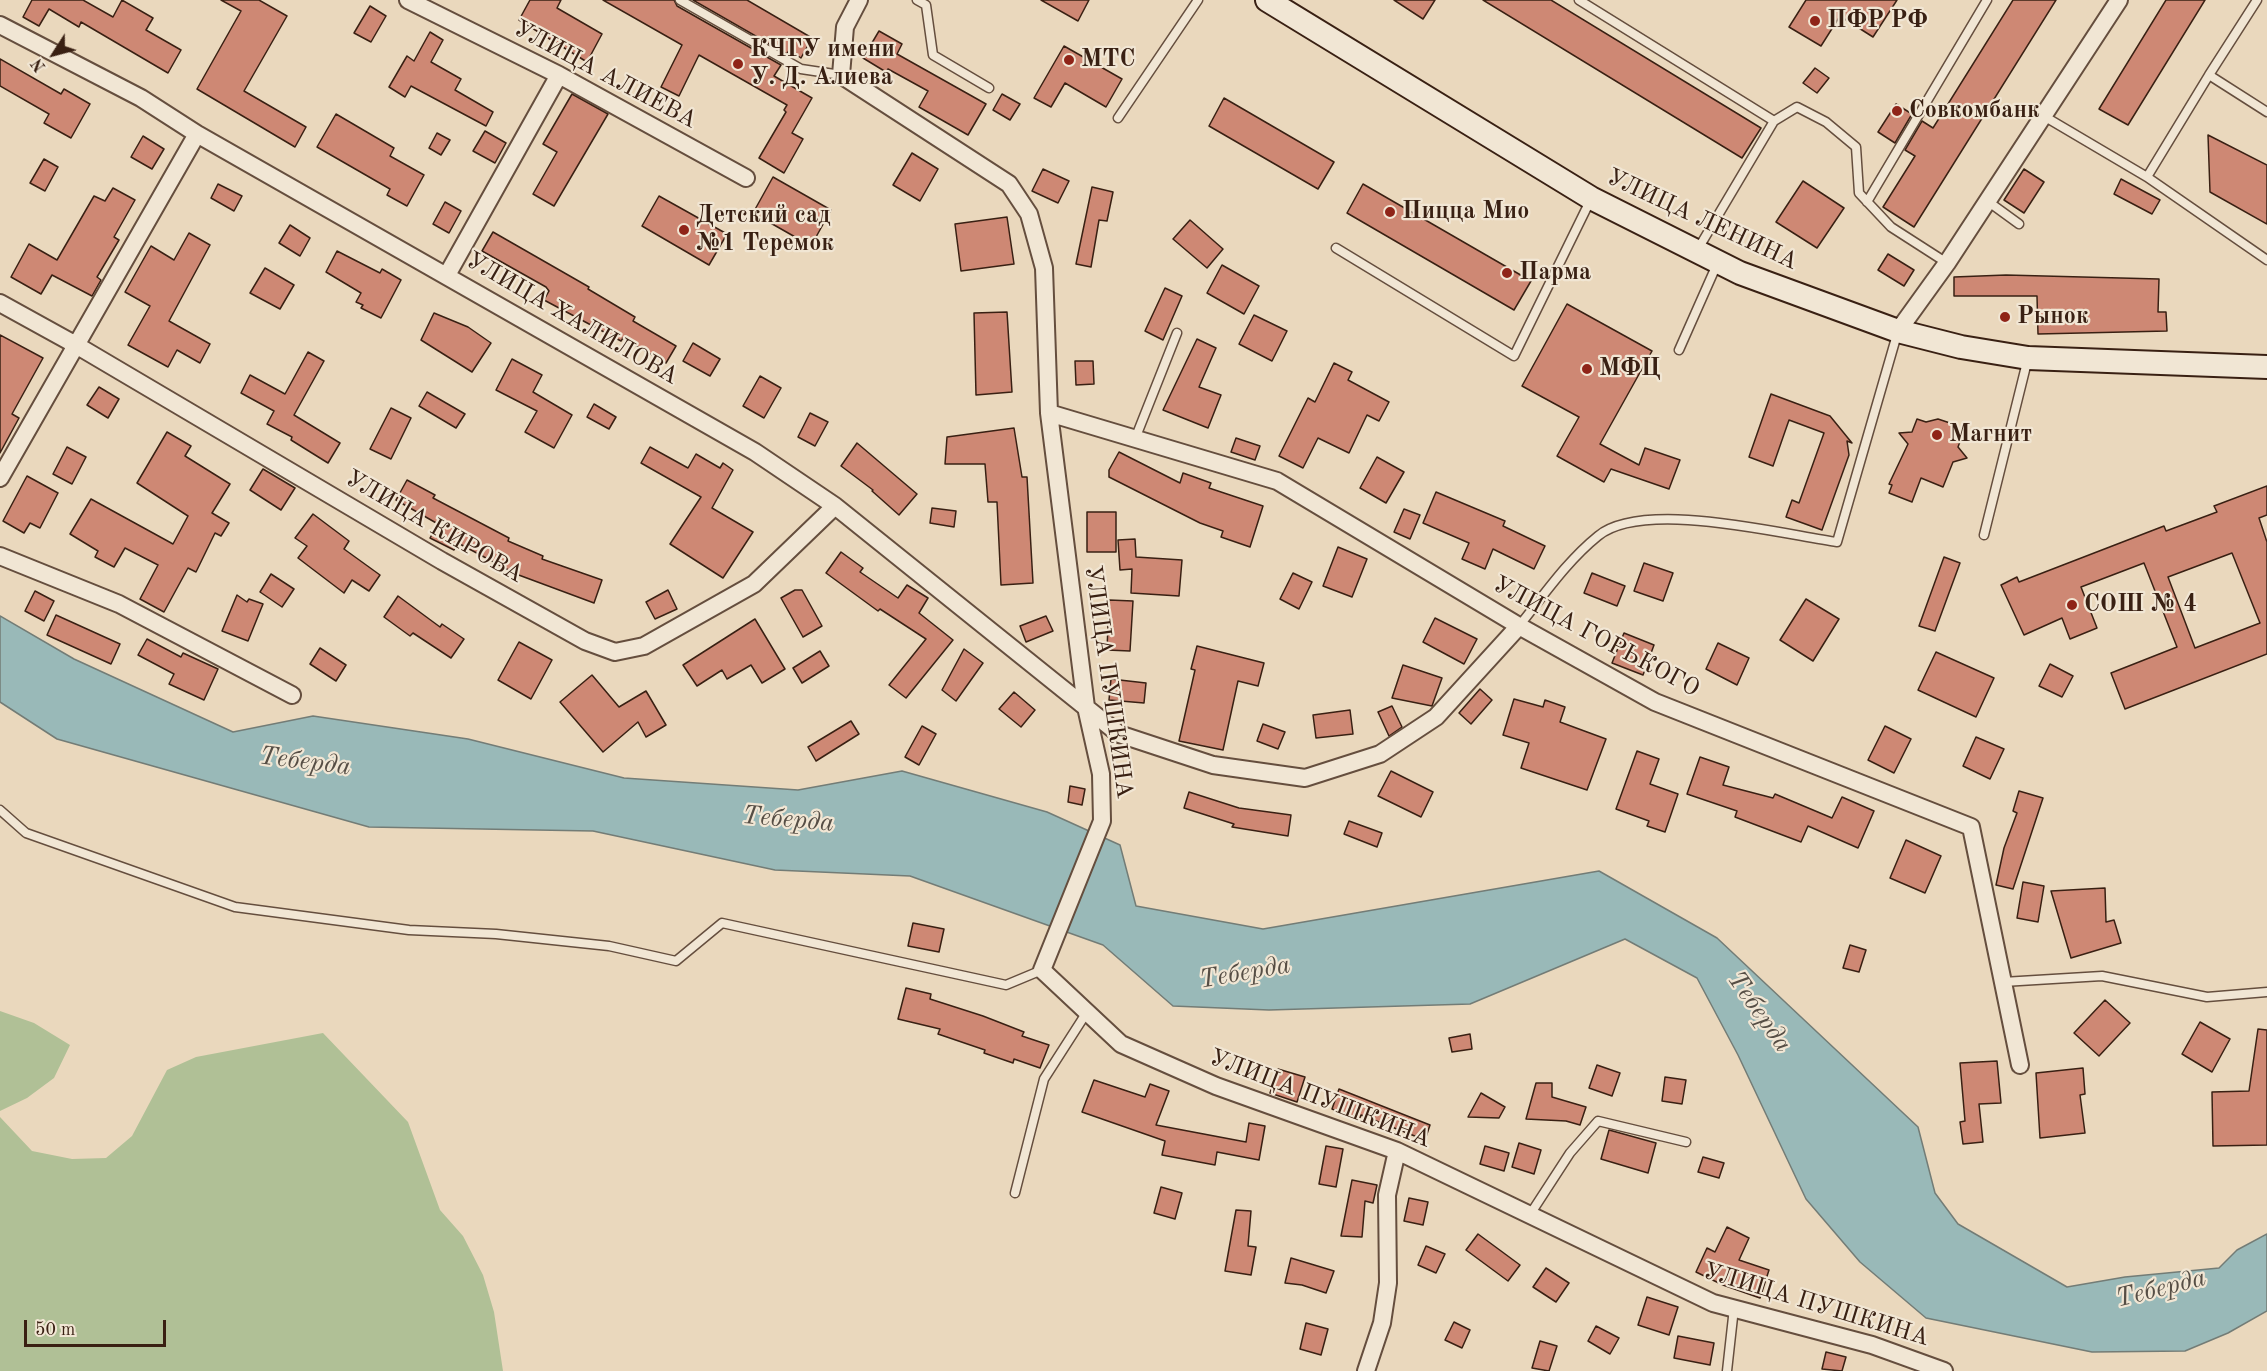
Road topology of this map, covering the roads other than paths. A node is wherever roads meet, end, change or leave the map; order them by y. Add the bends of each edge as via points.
1 (408, 0) edge
2 (680, 0) edge
3 (859, 0) edge
4 (917, 0) edge
5 (1198, 0) edge
6 (1267, 0) edge
7 (1579, 0) edge
8 (1987, 0) edge
9 (2120, 0) edge
10 (2257, 0) edge
11 (0, 25) edge
12 (559, 75) junction
13 (841, 75) junction
14 (2209, 75) junction
15 (989, 88) dead end
16 (2267, 112) edge
17 (2042, 115) junction
18 (1118, 118) dead end
19 (1774, 121) junction
20 (197, 135) junction
21 (2147, 177) junction
22 (746, 178) dead end
23 (1591, 198) junction
24 (1986, 200) junction
25 (1867, 201) junction
26 (2019, 224) dead end
27 (1336, 249) dead end
28 (1696, 251) junction
29 (2267, 260) edge
30 (1718, 262) junction
31 (1947, 263) junction
32 (447, 275) junction
33 (0, 303) edge
34 (1898, 331) junction
35 (1178, 333) dead end
36 (76, 345) junction
37 (1679, 350) dead end
38 (2028, 358) junction
39 (2267, 367) edge
40 (1049, 413) junction
41 (1135, 439) junction
42 (0, 478) edge
43 (835, 506) junction
44 (1984, 534) dead end
45 (0, 556) edge
46 (1519, 626) junction
47 (292, 695) dead end
48 (1086, 707) junction
49 (0, 810) edge
50 (1041, 970) junction
51 (2003, 982) junction
52 (2267, 992) edge
53 (1087, 1012) junction
54 (2020, 1065) dead end
55 (1686, 1142) dead end
56 (1397, 1150) junction
57 (1015, 1193) dead end
58 (1531, 1213) junction
59 (1734, 1308) junction
60 (1366, 1371) edge
61 (1727, 1371) edge
62 (1944, 1371) edge

1 - 12 street, УЛИЦА АЛИЕВА
2 - 13 lane via 801,69
3 - 13 street via 845,27
4 - 15 lane via 926,5 933,55
5 - 18 lane
6 - 23 main road, УЛИЦА ЛЕНИНА
7 - 19 lane
8 - 25 lane
9 - 17 street
10 - 14 lane
11 - 20 street, УЛИЦА ХАЛИЛОВА via 141,98
12 - 22 street, УЛИЦА АЛИЕВА
12 - 32 street
13 - 40 street, УЛИЦА ПУШКИНА via 1009,184 1029,214 1044,268
14 - 16 lane
14 - 21 lane
17 - 21 lane
17 - 24 street
19 - 25 lane via 1797,107 1826,122 1856,147 1859,194
19 - 28 lane
20 - 32 street, УЛИЦА ХАЛИЛОВА
20 - 36 street
21 - 29 lane
23 - 27 lane via 1514,356
23 - 28 main road, УЛИЦА ЛЕНИНА
24 - 26 lane
24 - 31 street
25 - 31 lane via 1891,227
28 - 30 main road, УЛИЦА ЛЕНИНА
30 - 34 main road, УЛИЦА ЛЕНИНА
30 - 37 lane
31 - 34 street
32 - 43 street, УЛИЦА ХАЛИЛОВА via 755,452
33 - 36 street, УЛИЦА КИРОВА
34 - 38 main road, УЛИЦА ЛЕНИНА
34 - 46 lane via 1837,542 1690,519 1635,520 1600,534 1566,567
35 - 41 lane
36 - 42 street
36 - 43 street, УЛИЦА КИРОВА via 442,561 585,641 615,652 644,646 754,584
38 - 39 main road, УЛИЦА ЛЕНИНА
38 - 44 lane
40 - 41 street, УЛИЦА ГОРЬКОГО
40 - 48 street, УЛИЦА ПУШКИНА
41 - 46 street, УЛИЦА ГОРЬКОГО via 1277,481
43 - 48 street, УЛИЦА ХАЛИЛОВА
45 - 47 street via 119,604
46 - 48 street, УЛИЦА ХАЛИЛОВА via 1436,717 1380,754 1305,778 1213,765 1119,734
46 - 51 street, УЛИЦА ГОРЬКОГО via 1655,702 1971,827
48 - 50 street, УЛИЦА ПУШКИНА via 1101,774 1102,821
49 - 50 lane via 26,833 236,907 409,930 609,946 676,961 722,923 1006,985
50 - 53 street, УЛИЦА ПУШКИНА
51 - 52 lane via 2102,976 2207,997
51 - 54 street, УЛИЦА ГОРЬКОГО
53 - 56 street, УЛИЦА ПУШКИНА via 1121,1044 1216,1086
53 - 57 lane via 1044,1079
55 - 58 lane via 1598,1121 1570,1153
56 - 58 street, УЛИЦА ПУШКИНА
56 - 60 street via 1387,1195 1388,1283 1382,1323
58 - 59 street, УЛИЦА ПУШКИНА via 1713,1303
59 - 61 lane
59 - 62 street, УЛИЦА ПУШКИНА via 1872,1345

